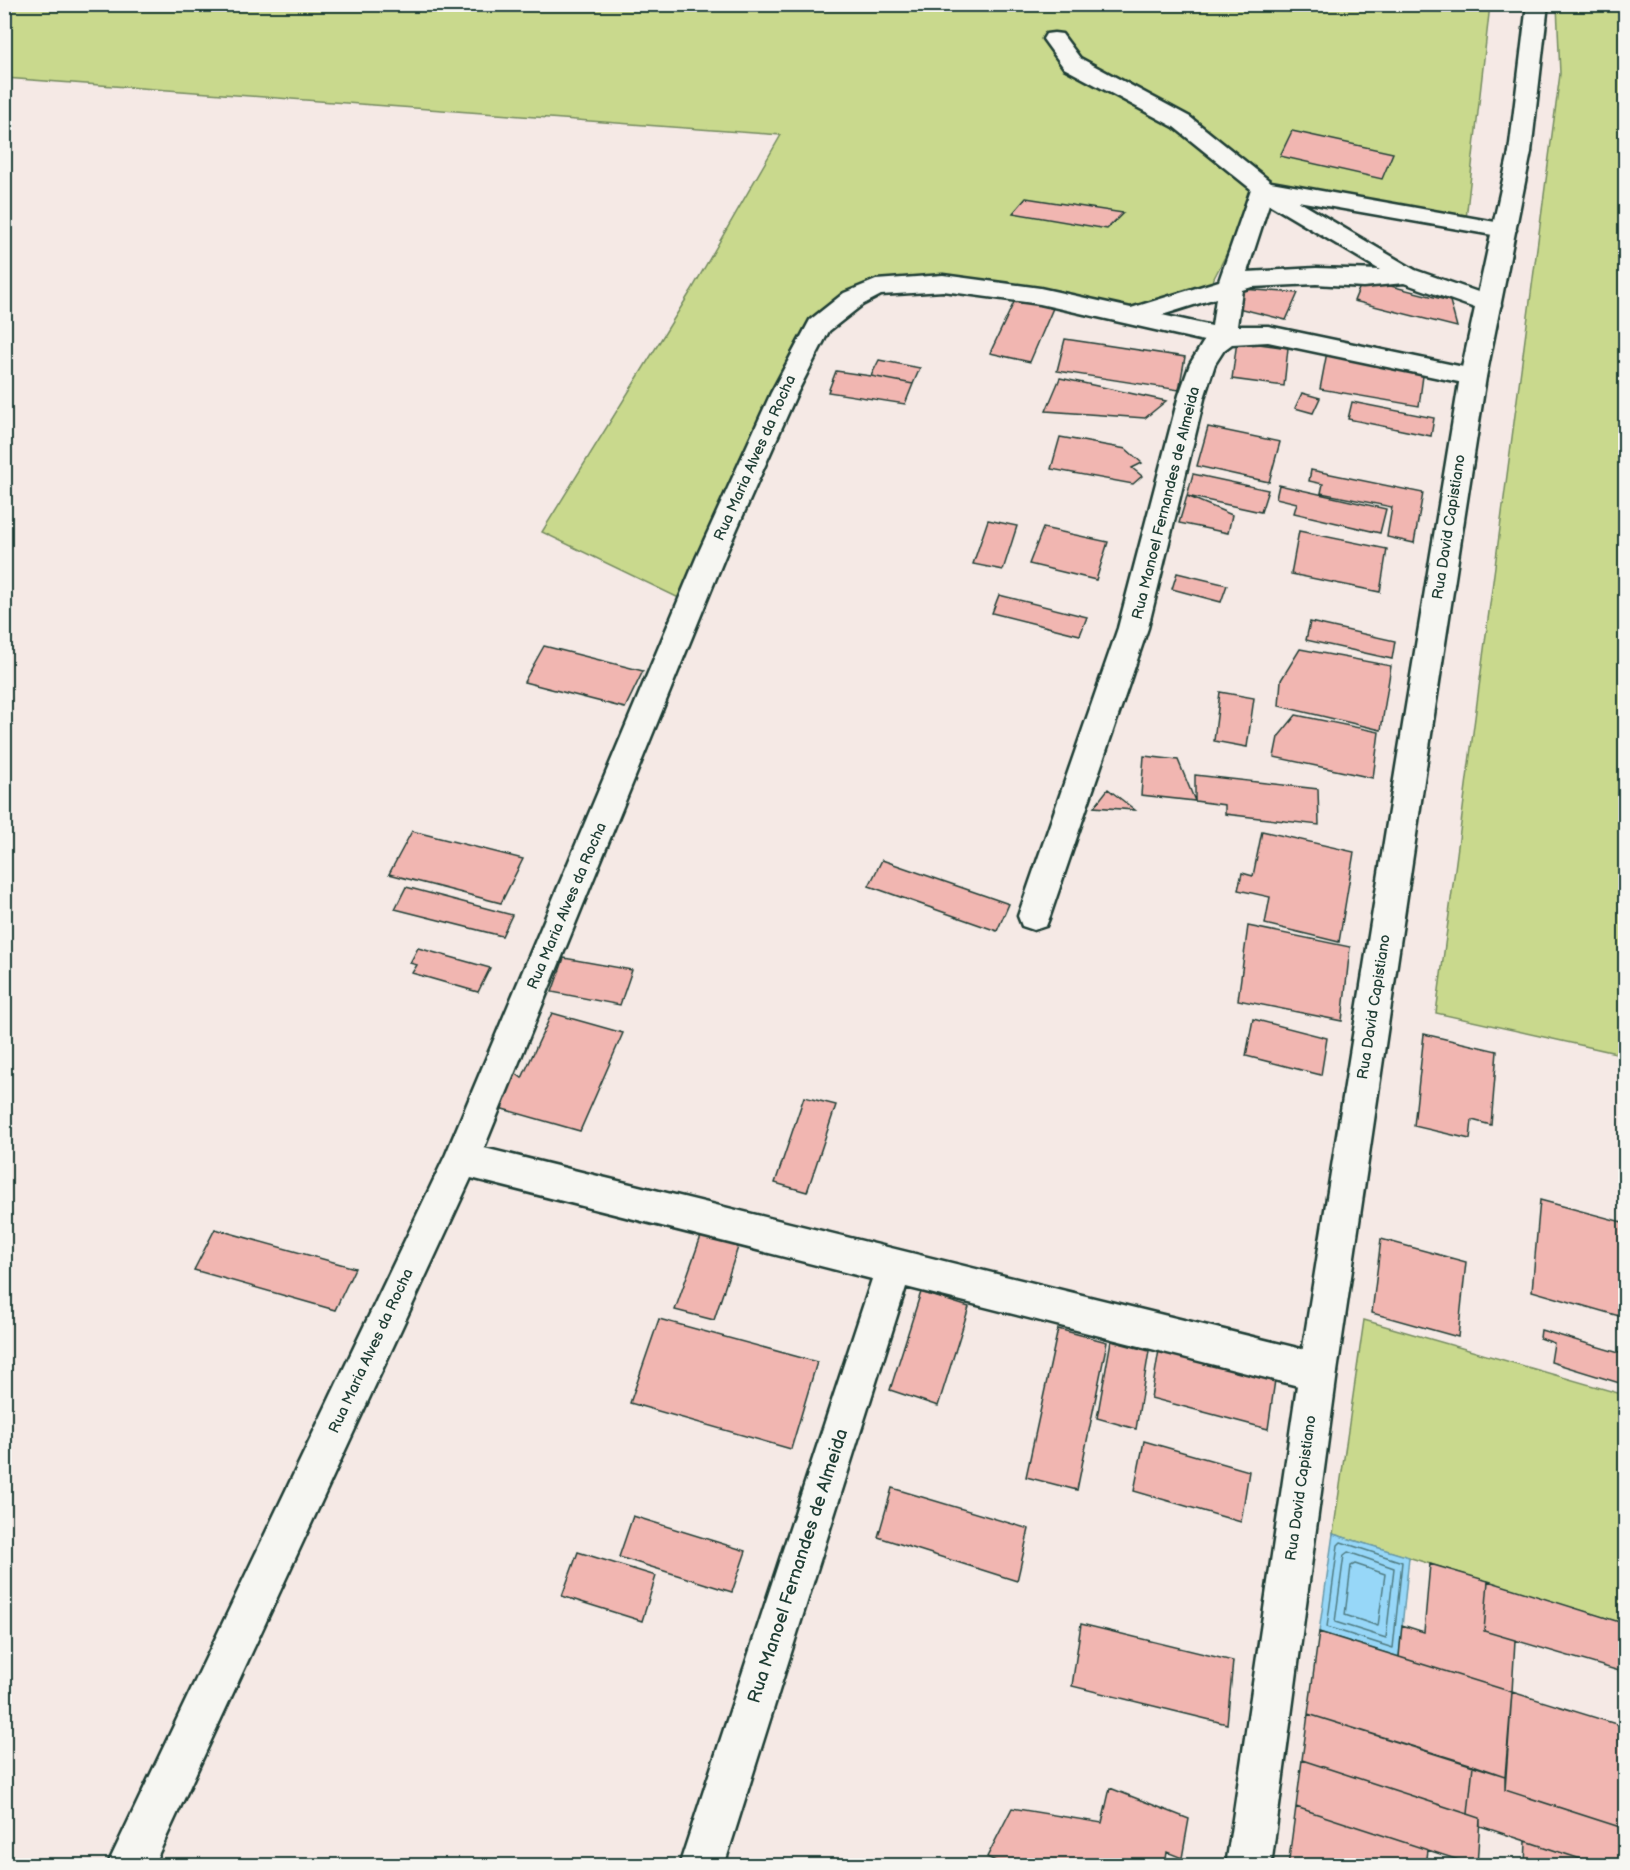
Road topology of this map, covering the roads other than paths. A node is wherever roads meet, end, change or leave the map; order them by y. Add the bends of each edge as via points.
1 (1538, 4) edge
2 (1054, 39) dead end
3 (1263, 188) junction
4 (1504, 230) junction
5 (1406, 275) junction
6 (1230, 285) junction
7 (1489, 305) junction
8 (1133, 317) junction
9 (1223, 337) junction
10 (1473, 377) junction
11 (1034, 916) dead end
12 (462, 1159) junction
13 (894, 1267) junction
14 (1318, 1372) junction
15 (129, 1866) edge
16 (701, 1866) edge
17 (1248, 1866) edge

1 - 4 street, Rua David Capistiano via 1520,152
2 - 3 street via 1072,63 1182,122
3 - 4 street
3 - 5 street
3 - 6 street
4 - 7 street, Rua David Capistiano
5 - 6 street via 1363,279 1269,276
5 - 7 street
6 - 8 street
6 - 9 street
7 - 10 street, Rua David Capistiano
8 - 9 street, Rua Maria Alves da Rocha
8 - 12 street, Rua Maria Alves da Rocha via 1040,296 943,283 876,288 853,299 819,326 784,393 711,556
9 - 10 street via 1234,333 1268,334
9 - 11 street, Rua Manoel Fernandes de Almeida via 1203,363 1192,396 1133,628
10 - 14 street, Rua David Capistiano
12 - 13 street
12 - 15 street, Rua Maria Alves da Rocha
13 - 14 street
13 - 16 street, Rua Manoel Fernandes de Almeida
14 - 17 street, Rua David Capistiano

